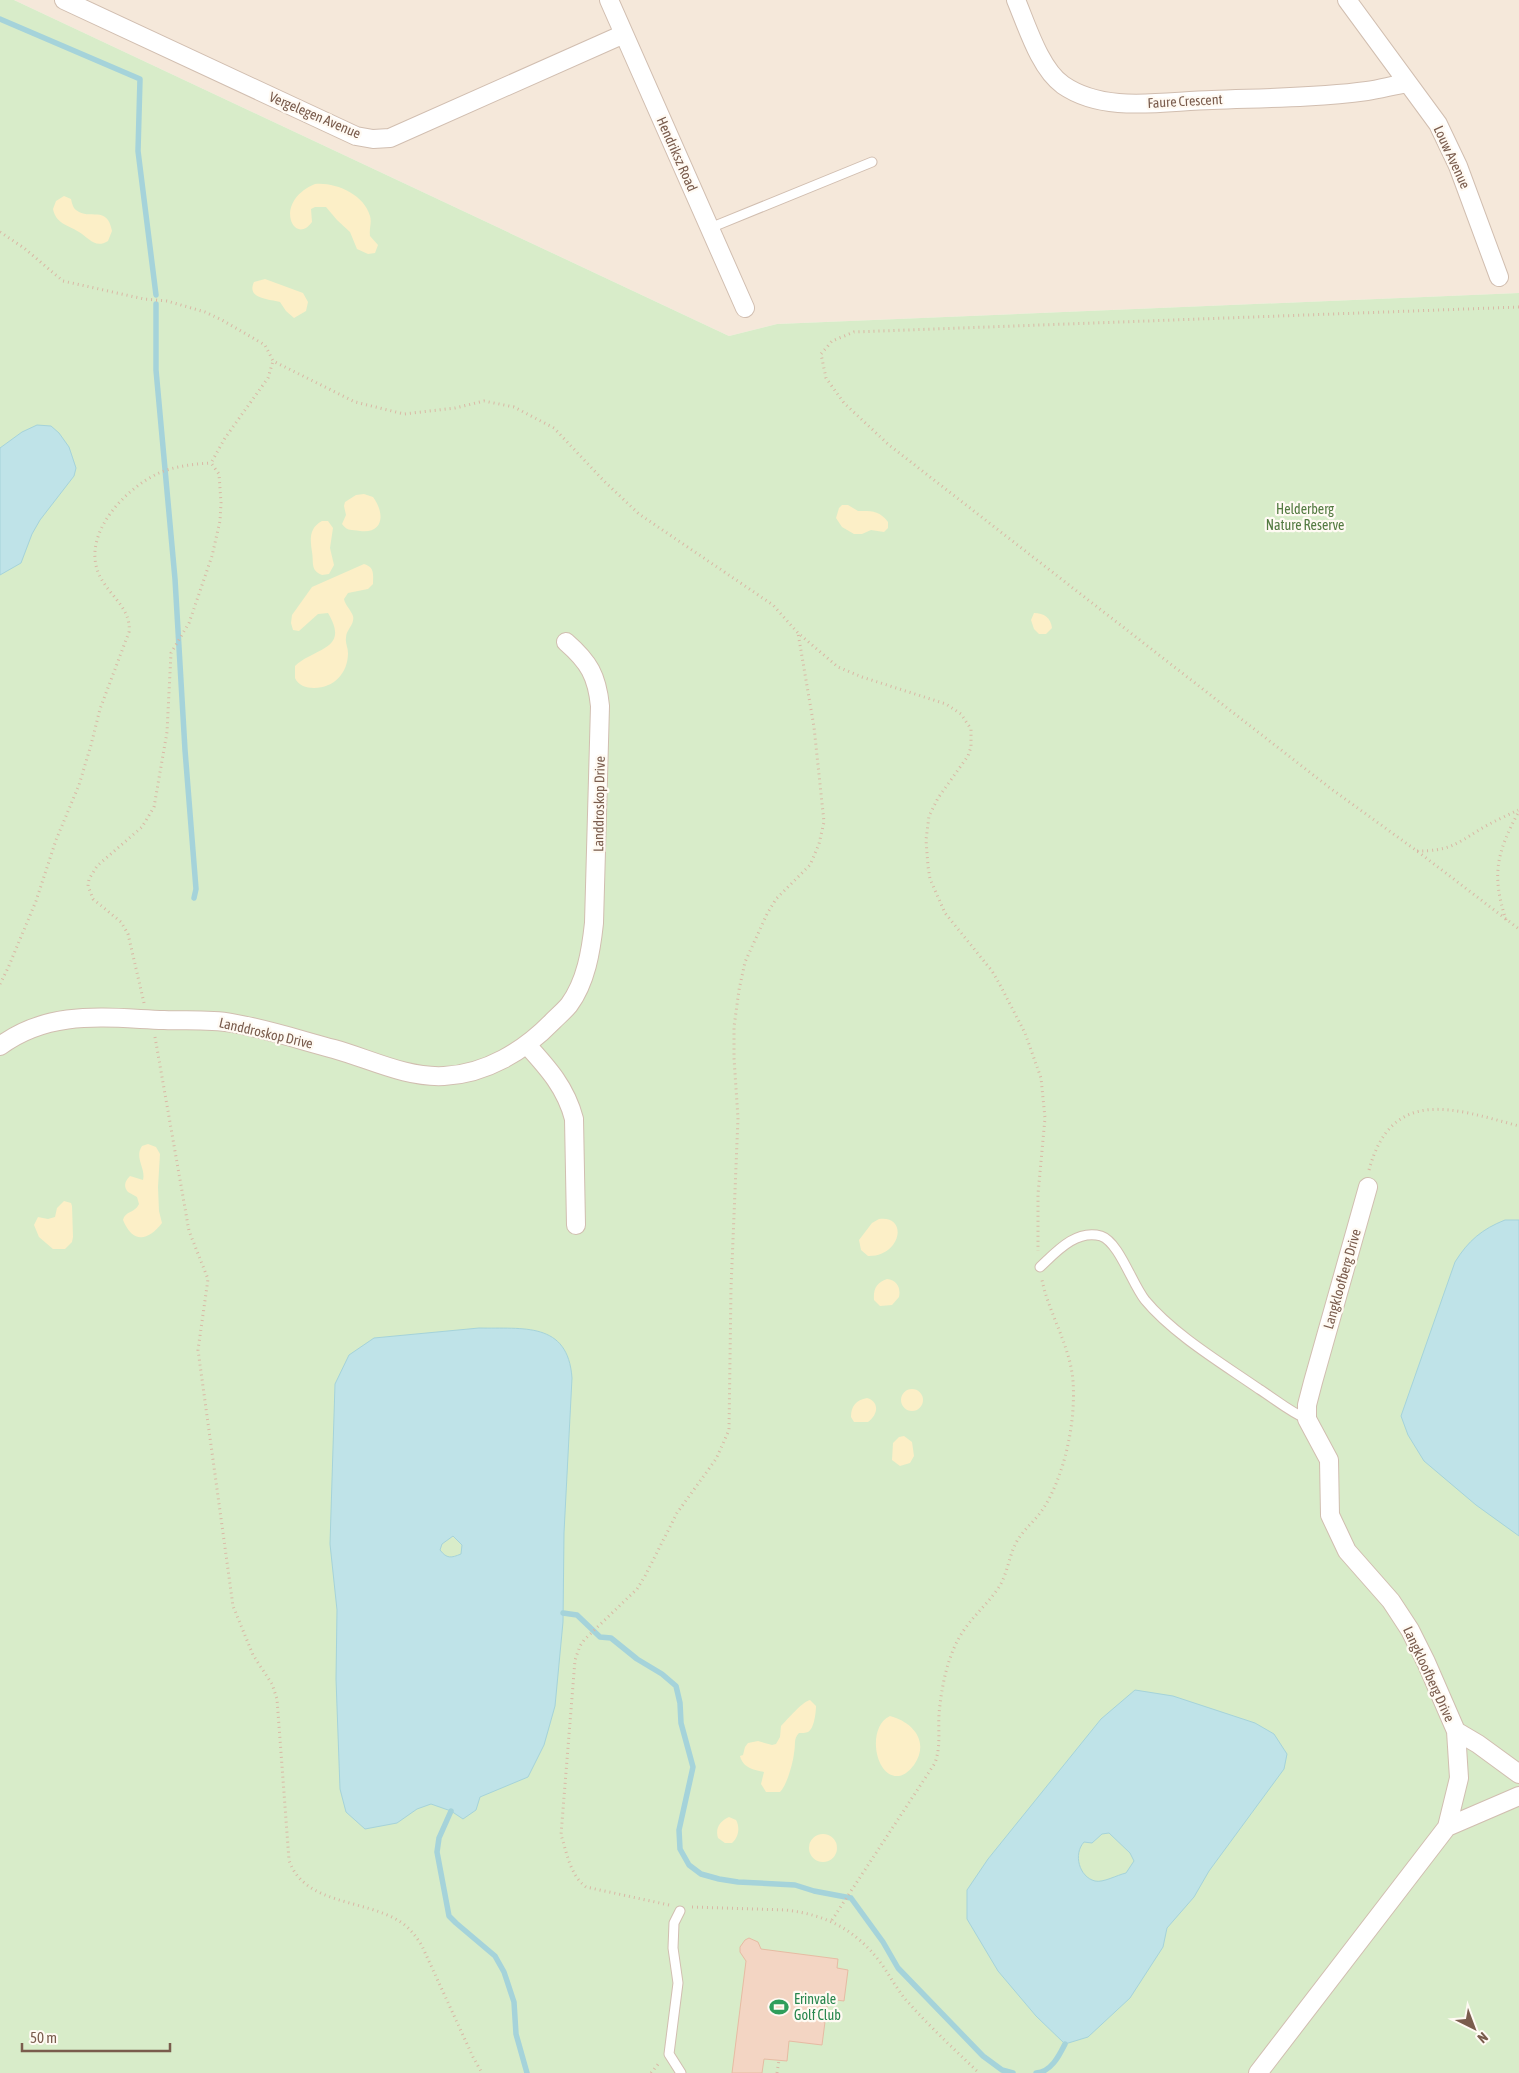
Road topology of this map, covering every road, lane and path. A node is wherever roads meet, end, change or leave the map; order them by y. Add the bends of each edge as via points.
1 (64, 0) edge
2 (609, 0) edge
3 (1016, 0) edge
4 (1347, 0) edge
5 (624, 34) junction
6 (1408, 83) junction
7 (872, 162) dead end
8 (710, 228) junction
9 (0, 232) edge
10 (1499, 277) dead end
11 (1519, 307) edge
12 (745, 308) dead end
13 (273, 361) junction
14 (211, 463) junction
15 (798, 633) junction
16 (566, 642) dead end
17 (1519, 810) edge
18 (1417, 851) junction
19 (1507, 921) junction
20 (1519, 929) edge
21 (0, 984) edge
22 (150, 1019) junction
23 (527, 1045) junction
24 (0, 1046) edge
25 (1519, 1126) edge
26 (1368, 1187) joint
27 (576, 1225) dead end
28 (1040, 1267) junction
29 (1307, 1420) junction
30 (1456, 1731) junction
31 (1519, 1774) edge
32 (1519, 1796) edge
33 (1447, 1827) junction
34 (680, 1911) junction
35 (832, 1920) junction
36 (779, 2060) dead end
37 (482, 2073) edge
38 (681, 2073) edge
39 (777, 2073) edge
40 (979, 2073) edge
41 (1258, 2073) edge

1 - 5 street, Vergelegen Avenue via 356,136 373,139 390,138
2 - 5 street, Hendriksz Road
3 - 6 street, Faure Crescent via 1051,73 1062,84 1096,100 1149,104 1277,98 1368,91
4 - 6 street, Louw Avenue
5 - 8 street, Hendriksz Road
6 - 10 street, Louw Avenue via 1438,124 1458,166
7 - 8 lane
8 - 12 street, Hendriksz Road
9 - 13 path via 63,282 167,301 205,312 265,346
11 - 18 path via 854,332 832,341 822,354 826,378 844,403 889,445 1330,788
13 - 14 path via 268,378 224,438
13 - 15 path via 355,402 404,414 484,401 514,407 538,419 554,428 639,514 773,605
14 - 21 path via 174,468 147,480 122,500 98,537 96,568 125,611 129,632 100,709 79,785 36,901
14 - 22 path via 219,474 219,530 192,615 169,660 167,732 154,807 142,827 96,866 88,886 92,899 121,922 128,934
15 - 28 path via 838,666 954,708 971,729 968,756 929,816 926,840 928,866 945,913 992,971 1025,1033 1042,1078 1045,1118 1038,1194
15 - 34 path via 814,727 824,822 810,864 776,899 767,914 745,962 739,990 734,1027 738,1118 729,1430 716,1459 677,1514 645,1576 629,1598 590,1634 580,1646 575,1660 561,1835 574,1874 586,1887 665,1904
16 - 23 street, Landdroskop Drive via 592,670 600,706 594,923 590,952 569,1005
17 - 18 path via 1454,845
17 - 19 path via 1499,858 1497,879
18 - 19 path
19 - 20 path
22 - 23 street, Landdroskop Drive via 197,1020 260,1028 410,1073 444,1076 475,1071 499,1062
22 - 24 street, Landdroskop Drive via 61,1019 23,1032
22 - 37 path via 157,1042 189,1231 208,1278 198,1350 233,1606 253,1655 272,1684 277,1699 289,1860 297,1876 309,1888 387,1915 410,1930 422,1946
23 - 27 street via 559,1083 573,1112
25 - 26 path via 1438,1108 1412,1113 1390,1128 1380,1141 1369,1171
26 - 29 street, Langkloofberg Drive via 1313,1382
28 - 29 lane via 1066,1244 1081,1236 1103,1237 1115,1246 1145,1300 1160,1317 1222,1364
28 - 35 path via 1045,1294 1063,1338 1073,1379 1072,1422 1059,1472 1043,1508 1016,1543 1002,1583 970,1619 955,1647 943,1686 939,1716 940,1747 935,1763
29 - 30 street, Langkloofberg Drive via 1329,1460 1330,1515 1347,1550 1391,1601 1410,1630
30 - 31 street
30 - 33 street, Langkloofberg Drive via 1459,1778
32 - 33 street
33 - 41 street, Langkloofberg Drive
34 - 35 path via 693,1907 786,1910
34 - 38 lane via 674,1923 673,1948 678,1982 669,2054
35 - 40 path via 869,1949 904,1997
36 - 39 path

